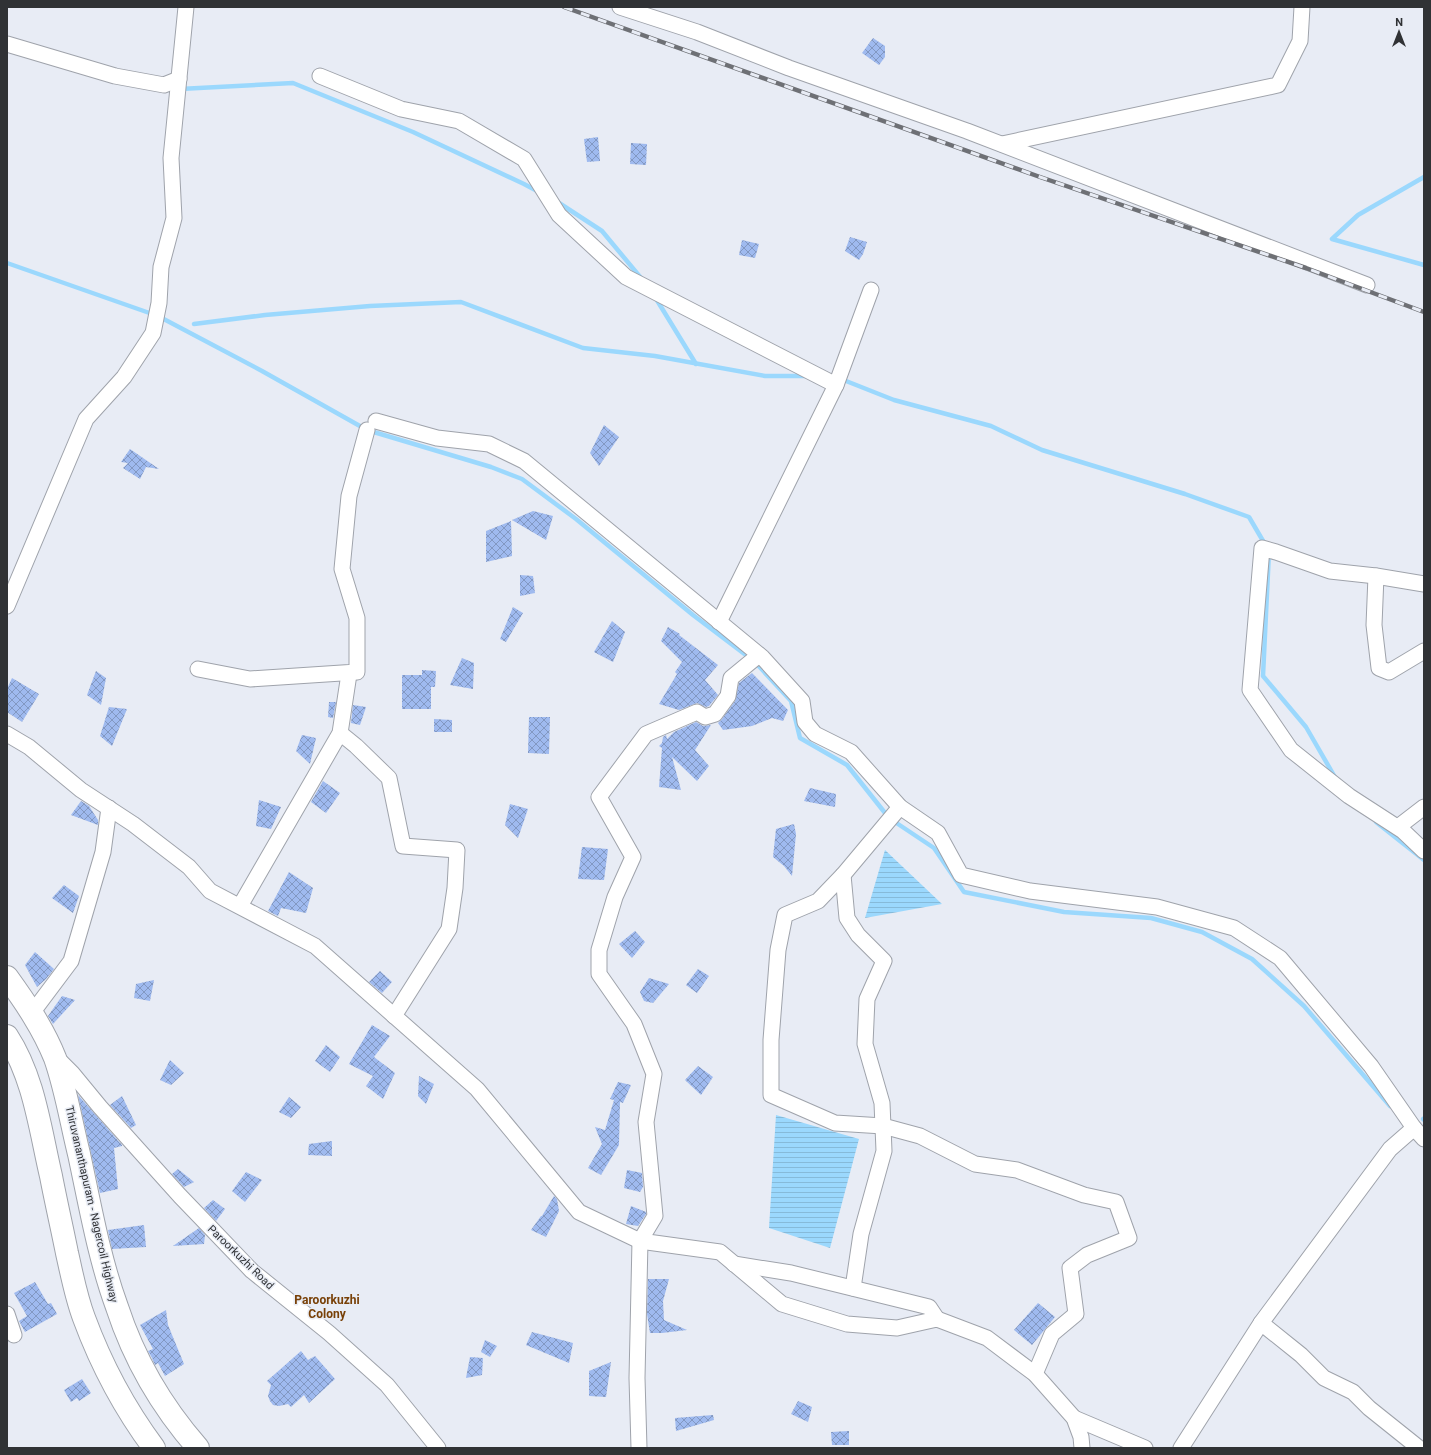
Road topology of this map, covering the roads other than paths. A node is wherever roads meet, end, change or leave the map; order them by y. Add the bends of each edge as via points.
1 (186, 7) edge
2 (620, 7) edge
3 (1302, 7) edge
4 (7, 44) edge
5 (320, 76) dead end
6 (179, 79) junction
7 (1002, 144) junction
8 (1367, 285) dead end
9 (871, 290) dead end
10 (836, 385) junction
11 (1376, 576) junction
12 (1424, 584) edge
13 (7, 606) edge
14 (719, 622) junction
15 (1424, 651) edge
16 (759, 655) junction
17 (198, 669) dead end
18 (349, 674) junction
19 (340, 733) junction
20 (7, 734) edge
21 (900, 807) junction
22 (1424, 807) edge
23 (109, 808) junction
24 (1398, 827) junction
25 (1424, 851) edge
26 (843, 875) junction
27 (240, 906) junction
28 (7, 977) edge
29 (32, 1013) junction
30 (394, 1016) junction
31 (7, 1036) edge
32 (54, 1056) junction
33 (883, 1126) junction
34 (1420, 1131) edge
35 (640, 1241) junction
36 (734, 1264) junction
37 (853, 1288) junction
38 (7, 1314) edge
39 (937, 1319) junction
40 (1261, 1323) junction
41 (14, 1335) dead end
42 (1035, 1374) junction
43 (1074, 1418) junction
44 (154, 1448) edge
45 (198, 1448) edge
46 (438, 1448) edge
47 (639, 1448) edge
48 (1082, 1448) edge
49 (1145, 1448) edge
50 (1181, 1448) edge
51 (1419, 1448) edge

1 - 6 street
2 - 7 street via 697,32 789,68
3 - 7 street via 1300,41 1278,85
4 - 6 street via 115,76 164,85
5 - 10 street via 401,109 459,120 524,159 558,215 626,277
6 - 13 street via 171,158 174,218 161,267 153,333 124,377 86,419
7 - 8 street
9 - 10 street
10 - 14 street
11 - 12 street
11 - 15 street via 1374,625 1379,668 1389,672
11 - 24 street via 1330,571 1269,550 1250,690 1291,750 1349,796
14 - 16 street
14 - 18 street via 524,461 489,444 437,438 371,425 349,496 342,569 357,618 357,672
16 - 21 street via 802,701 805,722 815,734 851,752
16 - 35 street via 731,678 728,696 715,714 705,717 697,712 646,734 599,797 633,857 615,897 599,950 600,974 634,1024 654,1074 646,1122 655,1216
17 - 18 street via 250,679
18 - 19 street
19 - 27 street
19 - 30 street via 389,778 402,846 457,850 449,929
20 - 23 street
21 - 26 street
21 - 34 street via 938,833 961,876 1030,891 1157,908 1234,928 1280,958 1370,1066
22 - 24 street
23 - 27 street via 189,867 210,891
23 - 29 street via 103,852 71,961
24 - 25 street
26 - 33 street via 847,918 858,935 884,961 867,999 865,1044 882,1103
26 - 33 street via 818,901 785,915 778,950 771,1040 771,1095 835,1123
27 - 30 street via 315,946
28 - 29 main road, Thiruvananthapuram - Nagercoil Highway
29 - 32 main road, Thiruvananthapuram - Nagercoil Highway
30 - 35 street via 477,1090 579,1212
31 - 44 main road via 23,1066 36,1109 84,1317 118,1393
32 - 45 main road, Thiruvananthapuram - Nagercoil Highway via 63,1081 96,1232 117,1308 146,1375
32 - 46 street, Paroorkuzhi Road via 72,1072 102,1110 216,1234 252,1270 387,1385
33 - 37 street via 884,1151 861,1234
33 - 42 street via 920,1136 975,1164 1017,1170 1084,1195 1116,1202 1129,1238 1086,1255 1070,1268 1076,1314 1052,1334
34 - 40 street via 1390,1149
35 - 36 street via 720,1252
35 - 47 street via 637,1378
36 - 37 street via 791,1273
36 - 39 street via 782,1304 847,1324 897,1328
37 - 39 street via 929,1307
38 - 41 street
39 - 42 street via 987,1338
40 - 50 street
40 - 51 street via 1301,1355 1324,1378 1353,1392
42 - 43 street
43 - 48 street
43 - 49 street

